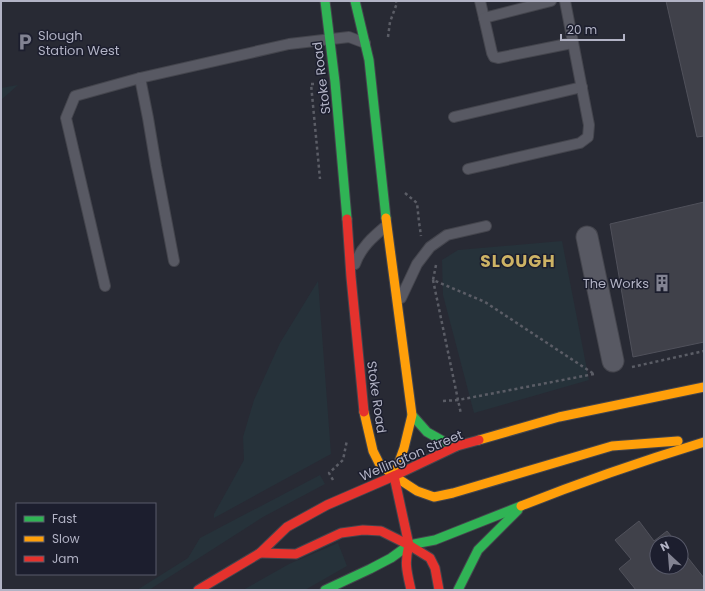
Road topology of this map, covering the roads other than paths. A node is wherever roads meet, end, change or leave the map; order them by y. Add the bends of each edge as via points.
1 (325, 1) edge
2 (355, 1) edge
3 (480, 1) edge
4 (551, 1) edge
5 (565, 1) edge
6 (484, 18) junction
7 (329, 40) junction
8 (365, 43) junction
9 (572, 43) junction
10 (140, 78) junction
11 (582, 87) junction
12 (454, 117) dead end
13 (468, 169) dead end
14 (386, 226) junction
15 (486, 226) dead end
16 (587, 237) dead end
17 (174, 261) dead end
18 (351, 277) junction
19 (105, 286) dead end
20 (397, 305) junction
21 (614, 367) road end
22 (704, 387) edge
23 (412, 415) junction
24 (704, 441) edge
25 (457, 446) junction
26 (394, 476) junction
27 (523, 505) junction
28 (410, 545) junction
29 (260, 553) junction
30 (198, 590) edge
31 (325, 590) edge
32 (411, 590) edge
33 (439, 590) edge
34 (458, 590) edge

1 - 7 main road, Stoke Road
2 - 8 main road, Stoke Road
3 - 6 lane
4 - 6 lane
5 - 9 lane
6 - 9 lane via 494,57
7 - 8 lane via 349,37
7 - 10 lane via 289,44
7 - 18 main road, Stoke Road via 345,189
8 - 14 main road, Stoke Road via 369,60
9 - 11 lane
10 - 17 lane
10 - 19 lane via 75,96 66,118
11 - 12 lane
11 - 13 lane via 589,125 588,137 580,143
14 - 18 lane via 362,250
14 - 20 main road, Stoke Road
15 - 20 lane via 447,235 430,247 417,264
16 - 21 street
18 - 26 main road, Stoke Road via 364,414 373,451 379,462
20 - 23 main road, Stoke Road
22 - 25 main road, Wellington Street via 559,417
23 - 25 main road via 427,432 443,442
23 - 26 main road, Stoke Road
24 - 26 main road via 612,446 434,497 416,491
24 - 27 main road
25 - 26 main road, Wellington Street
26 - 28 main road
26 - 29 main road, Wellington Street via 327,505 287,527
27 - 28 main road via 435,540
27 - 34 main road via 478,550
28 - 29 main road via 381,531 363,530 341,533 296,554
28 - 31 main road via 370,569
28 - 32 main road via 406,556 406,568
28 - 33 main road via 430,558 435,568
29 - 30 main road, Wellington Street

